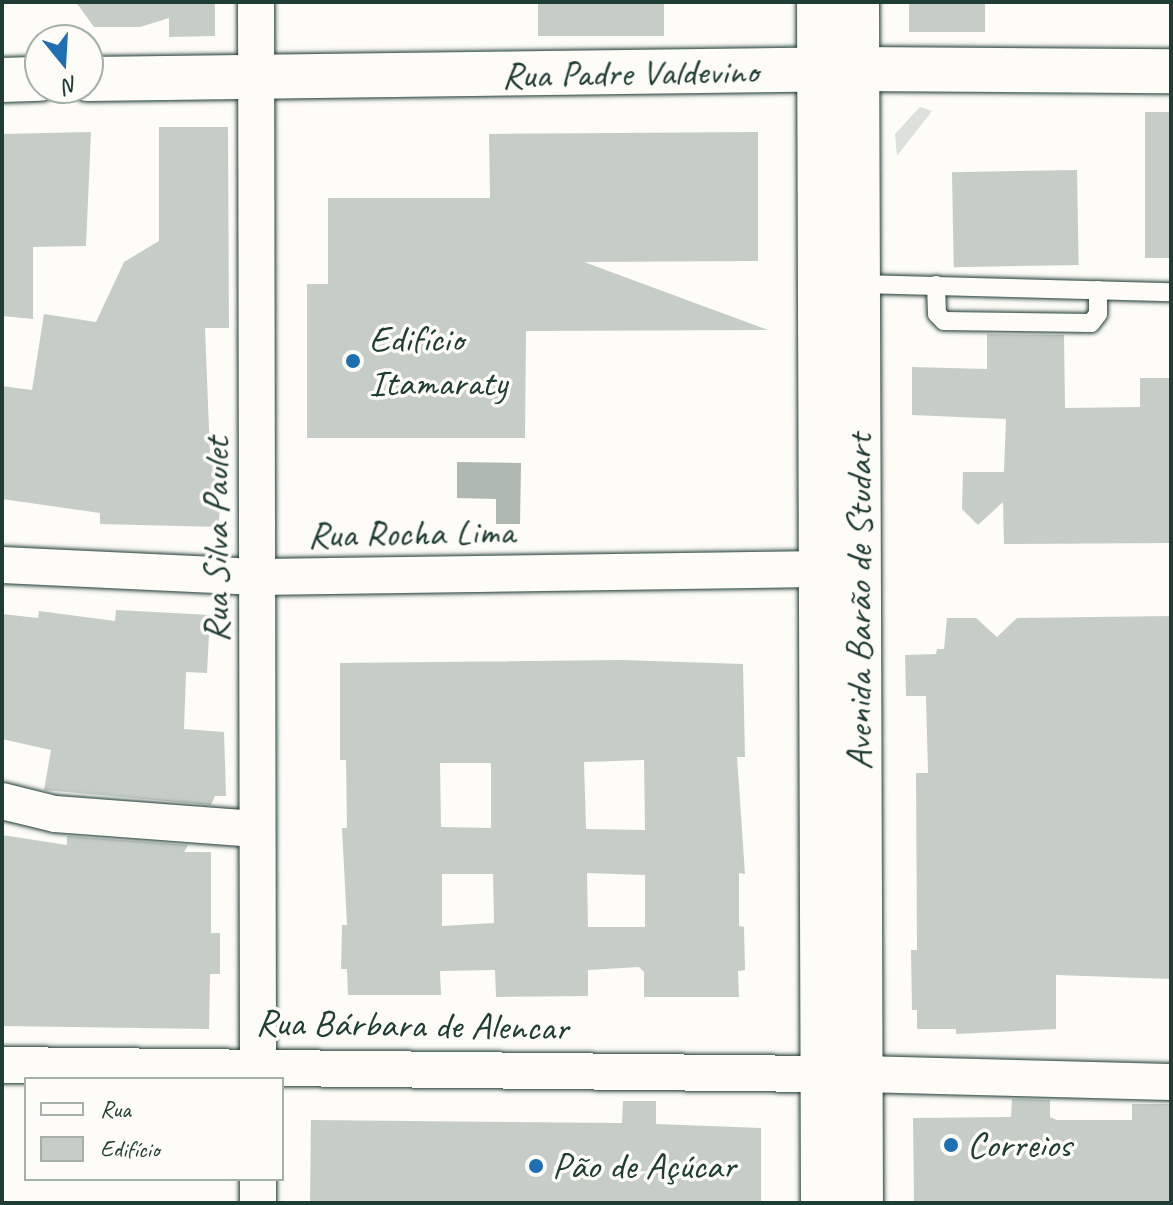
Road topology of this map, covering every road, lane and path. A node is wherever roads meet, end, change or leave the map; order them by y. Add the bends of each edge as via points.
1 (256, 2) edge
2 (819, 2) edge
3 (857, 2) edge
4 (838, 69) junction
5 (1171, 71) edge
6 (256, 77) junction
7 (24, 79) edge
8 (104, 79) edge
9 (2, 80) edge
10 (860, 284) junction
11 (936, 285) junction
12 (1098, 290) junction
13 (1171, 292) edge
14 (2, 565) edge
15 (821, 569) junction
16 (258, 577) junction
17 (2, 801) edge
18 (255, 829) junction
19 (2, 1065) edge
20 (258, 1072) edge
21 (841, 1074) junction
22 (1171, 1082) edge
23 (258, 1181) edge
24 (258, 1203) edge
25 (823, 1203) edge
26 (861, 1203) edge

1 - 6 street, Rua Silva Paulet
2 - 4 main road, Avenida Barão de Studart
3 - 4 main road, Avenida Barão de Studart
4 - 5 main road, Rua Padre Valdevino
4 - 6 main road, Rua Padre Valdevino
4 - 10 main road, Avenida Barão de Studart
4 - 15 main road, Avenida Barão de Studart
6 - 8 main road, Rua Padre Valdevino
6 - 16 street, Rua Silva Paulet
7 - 9 main road
10 - 11 lane
10 - 21 main road, Avenida Barão de Studart
11 - 12 lane
11 - 12 lane via 937,314 944,321 1091,323 1098,314
12 - 13 lane
14 - 16 street, Rua Rocha Lima
15 - 16 street, Rua Rocha Lima
15 - 21 main road, Avenida Barão de Studart
16 - 18 street, Rua Silva Paulet
17 - 18 street via 55,814
18 - 20 street, Rua Silva Paulet
19 - 20 street, Rua Bárbara de Alencar
20 - 21 street, Rua Bárbara de Alencar
21 - 22 street, Rua Bárbara de Alencar
21 - 25 main road, Avenida Barão de Studart
21 - 26 main road, Avenida Barão de Studart
23 - 24 street

